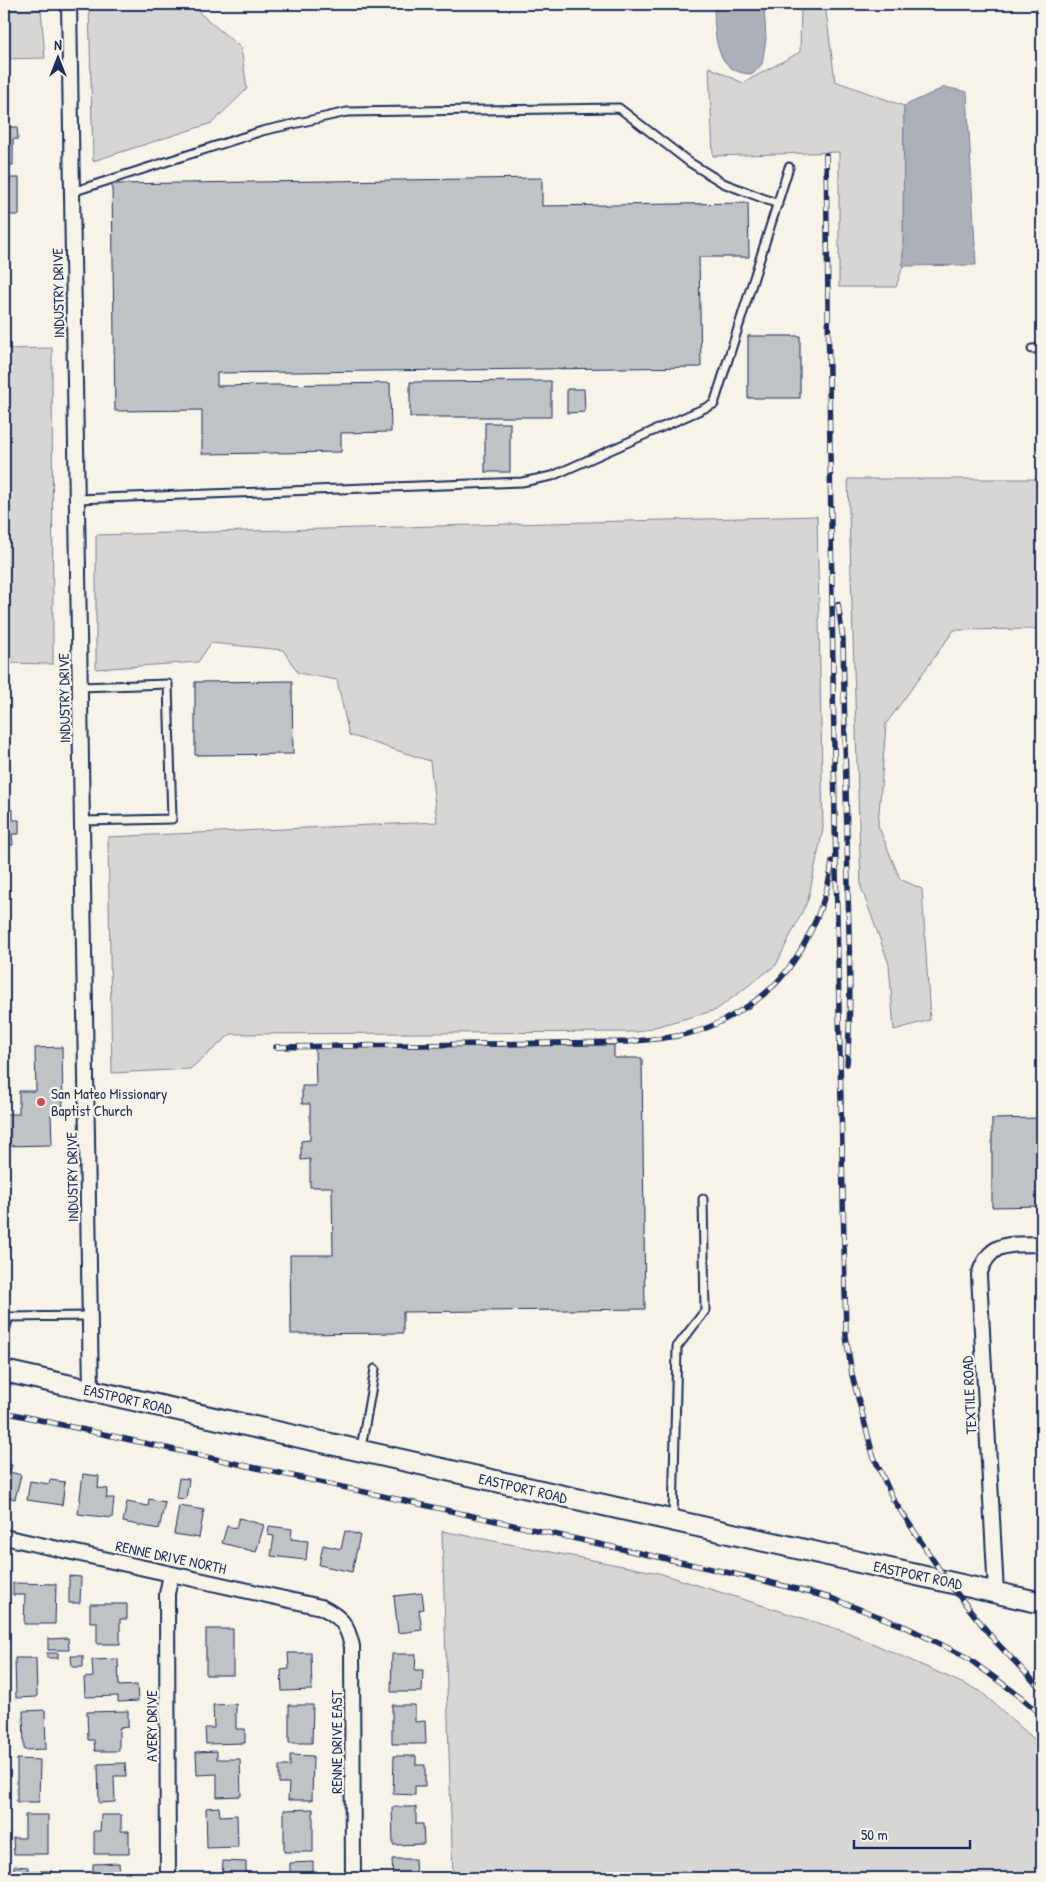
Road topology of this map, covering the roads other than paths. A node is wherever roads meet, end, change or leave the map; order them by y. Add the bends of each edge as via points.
1 (69, 4) edge
2 (789, 167) dead end
3 (72, 192) junction
4 (778, 204) junction
5 (1042, 348) edge
6 (1032, 349) dead end
7 (77, 499) junction
8 (80, 687) junction
9 (83, 821) junction
10 (703, 1199) dead end
11 (1042, 1244) edge
12 (90, 1316) junction
13 (6, 1317) edge
14 (4, 1333) edge
15 (375, 1369) dead end
16 (4, 1371) edge
17 (91, 1391) junction
18 (361, 1451) junction
19 (673, 1521) junction
20 (4, 1537) edge
21 (170, 1574) junction
22 (996, 1593) junction
23 (1042, 1603) edge
24 (331, 1612) joint
25 (168, 1878) edge
26 (353, 1878) edge

1 - 3 street, INDUSTRY DRIVE
2 - 4 lane
3 - 4 lane via 262,131 347,112 619,108 689,162 723,183
3 - 7 street, INDUSTRY DRIVE
4 - 7 lane via 714,404 552,476 512,482
5 - 6 lane
7 - 8 street, INDUSTRY DRIVE
8 - 9 street, INDUSTRY DRIVE
8 - 9 lane via 168,684 172,819
9 - 12 street, INDUSTRY DRIVE
10 - 19 lane via 705,1311 677,1347
11 - 22 street, TEXTILE ROAD via 1006,1245 995,1250 987,1255 979,1275
12 - 13 lane
12 - 17 street, INDUSTRY DRIVE
13 - 14 lane
15 - 18 lane
16 - 17 street, EASTPORT ROAD
17 - 18 street, EASTPORT ROAD
18 - 19 street, EASTPORT ROAD
19 - 22 street, EASTPORT ROAD
20 - 21 street, RENNE DRIVE NORTH
21 - 24 street, RENNE DRIVE NORTH via 321,1607
21 - 25 street, AVERY DRIVE via 166,1594
22 - 23 street, EASTPORT ROAD
24 - 26 street, RENNE DRIVE EAST via 341,1619 352,1646

